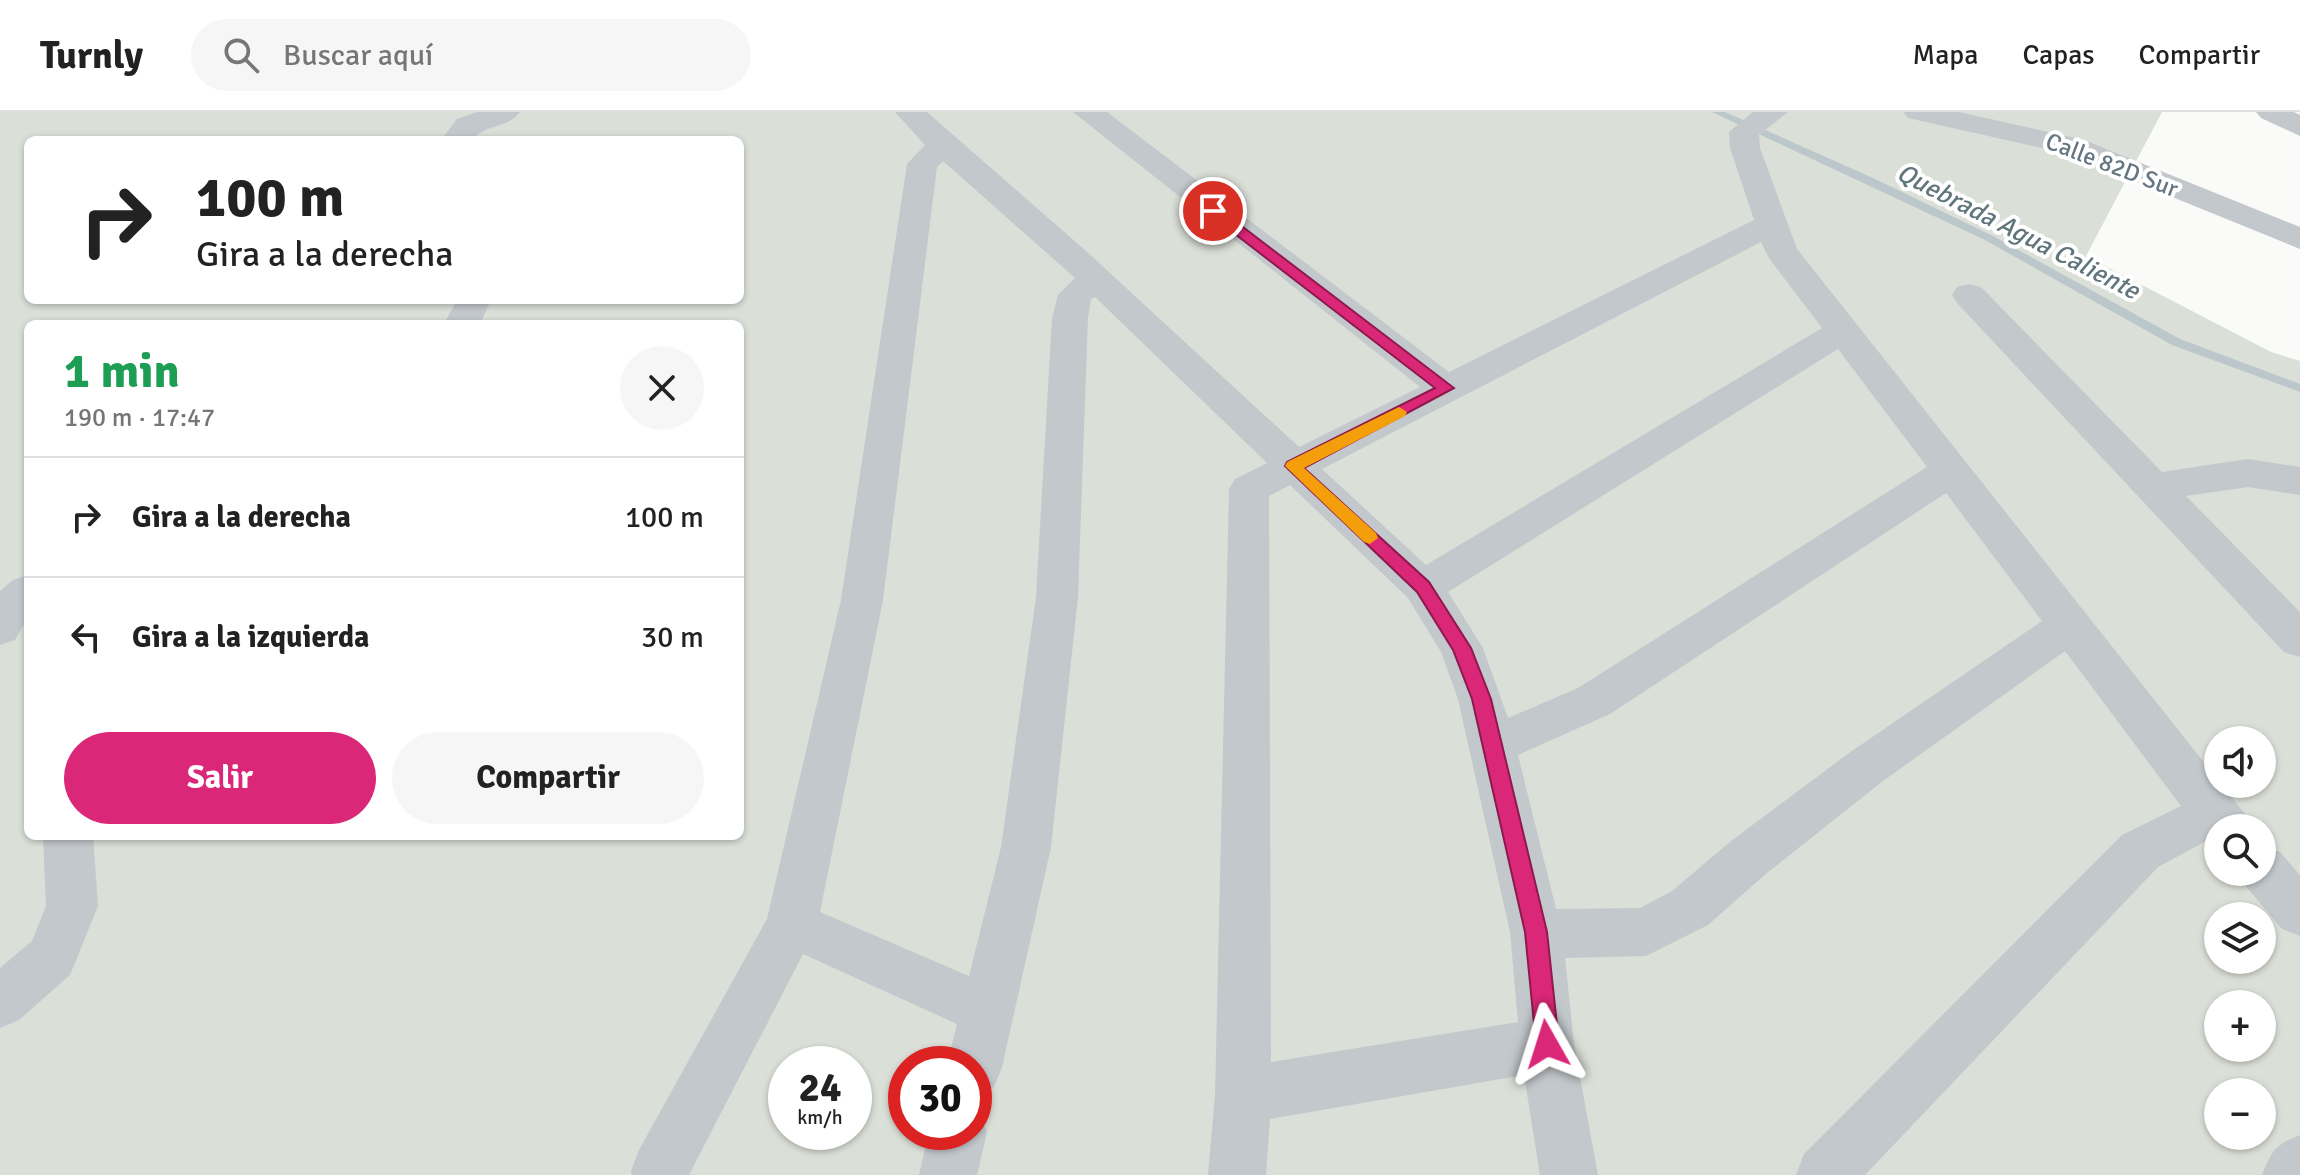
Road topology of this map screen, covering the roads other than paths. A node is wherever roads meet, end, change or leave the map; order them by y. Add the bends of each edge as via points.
1 (505, 112) edge
2 (910, 112) edge
3 (1088, 112) edge
4 (1773, 112) edge
5 (1918, 112) edge
6 (2271, 112) edge
7 (2300, 127) edge
8 (459, 136) edge
9 (943, 145) junction
10 (1773, 223) junction
11 (2300, 239) edge
12 (1096, 279) junction
13 (1969, 295) dead end
14 (1842, 331) junction
15 (1446, 388) junction
16 (1293, 466) junction
17 (1950, 471) junction
18 (2300, 481) edge
19 (2153, 487) junction
20 (1423, 587) junction
21 (24, 595) edge
22 (2069, 625) junction
23 (0, 628) edge
24 (2300, 640) edge
25 (1493, 745) junction
26 (2216, 814) edge
27 (2204, 827) edge
28 (68, 840) edge
29 (2276, 884) edge
30 (2300, 912) edge
31 (792, 924) junction
32 (1536, 932) junction
33 (0, 1002) edge
34 (987, 1011) junction
35 (1547, 1044) junction
36 (979, 1046) edge
37 (1243, 1095) junction
38 (954, 1150) edge
39 (2300, 1164) edge
40 (660, 1171) dead end
41 (948, 1175) edge
42 (1237, 1175) edge
43 (1569, 1175) edge
44 (1825, 1175) edge
45 (2291, 1175) edge

1 - 8 street via 468,125
2 - 9 street
3 - 15 street
4 - 10 street via 1744,132
5 - 11 street, Calle 82D Sur via 2073,146
6 - 7 street
9 - 12 street
9 - 31 street via 922,164 862,600
10 - 14 street via 1781,251
10 - 15 street
12 - 16 street
12 - 34 street via 1075,295 1070,318 1057,597 1026,847
13 - 19 street
14 - 17 street
14 - 20 street
15 - 16 street
16 - 20 street
16 - 37 street via 1249,489
17 - 22 street
17 - 25 street via 1594,701
18 - 19 street via 2248,473
19 - 24 street
20 - 25 street via 1461,648
21 - 23 street
22 - 26 street
22 - 32 street via 1866,767 1690,908 1646,932
25 - 32 street
27 - 44 street via 2140,851
28 - 33 street via 72,906 51,958
29 - 30 street
31 - 34 street
31 - 40 street
32 - 35 street
34 - 36 street
35 - 37 street
35 - 43 street
37 - 42 street
38 - 41 street
39 - 45 street

